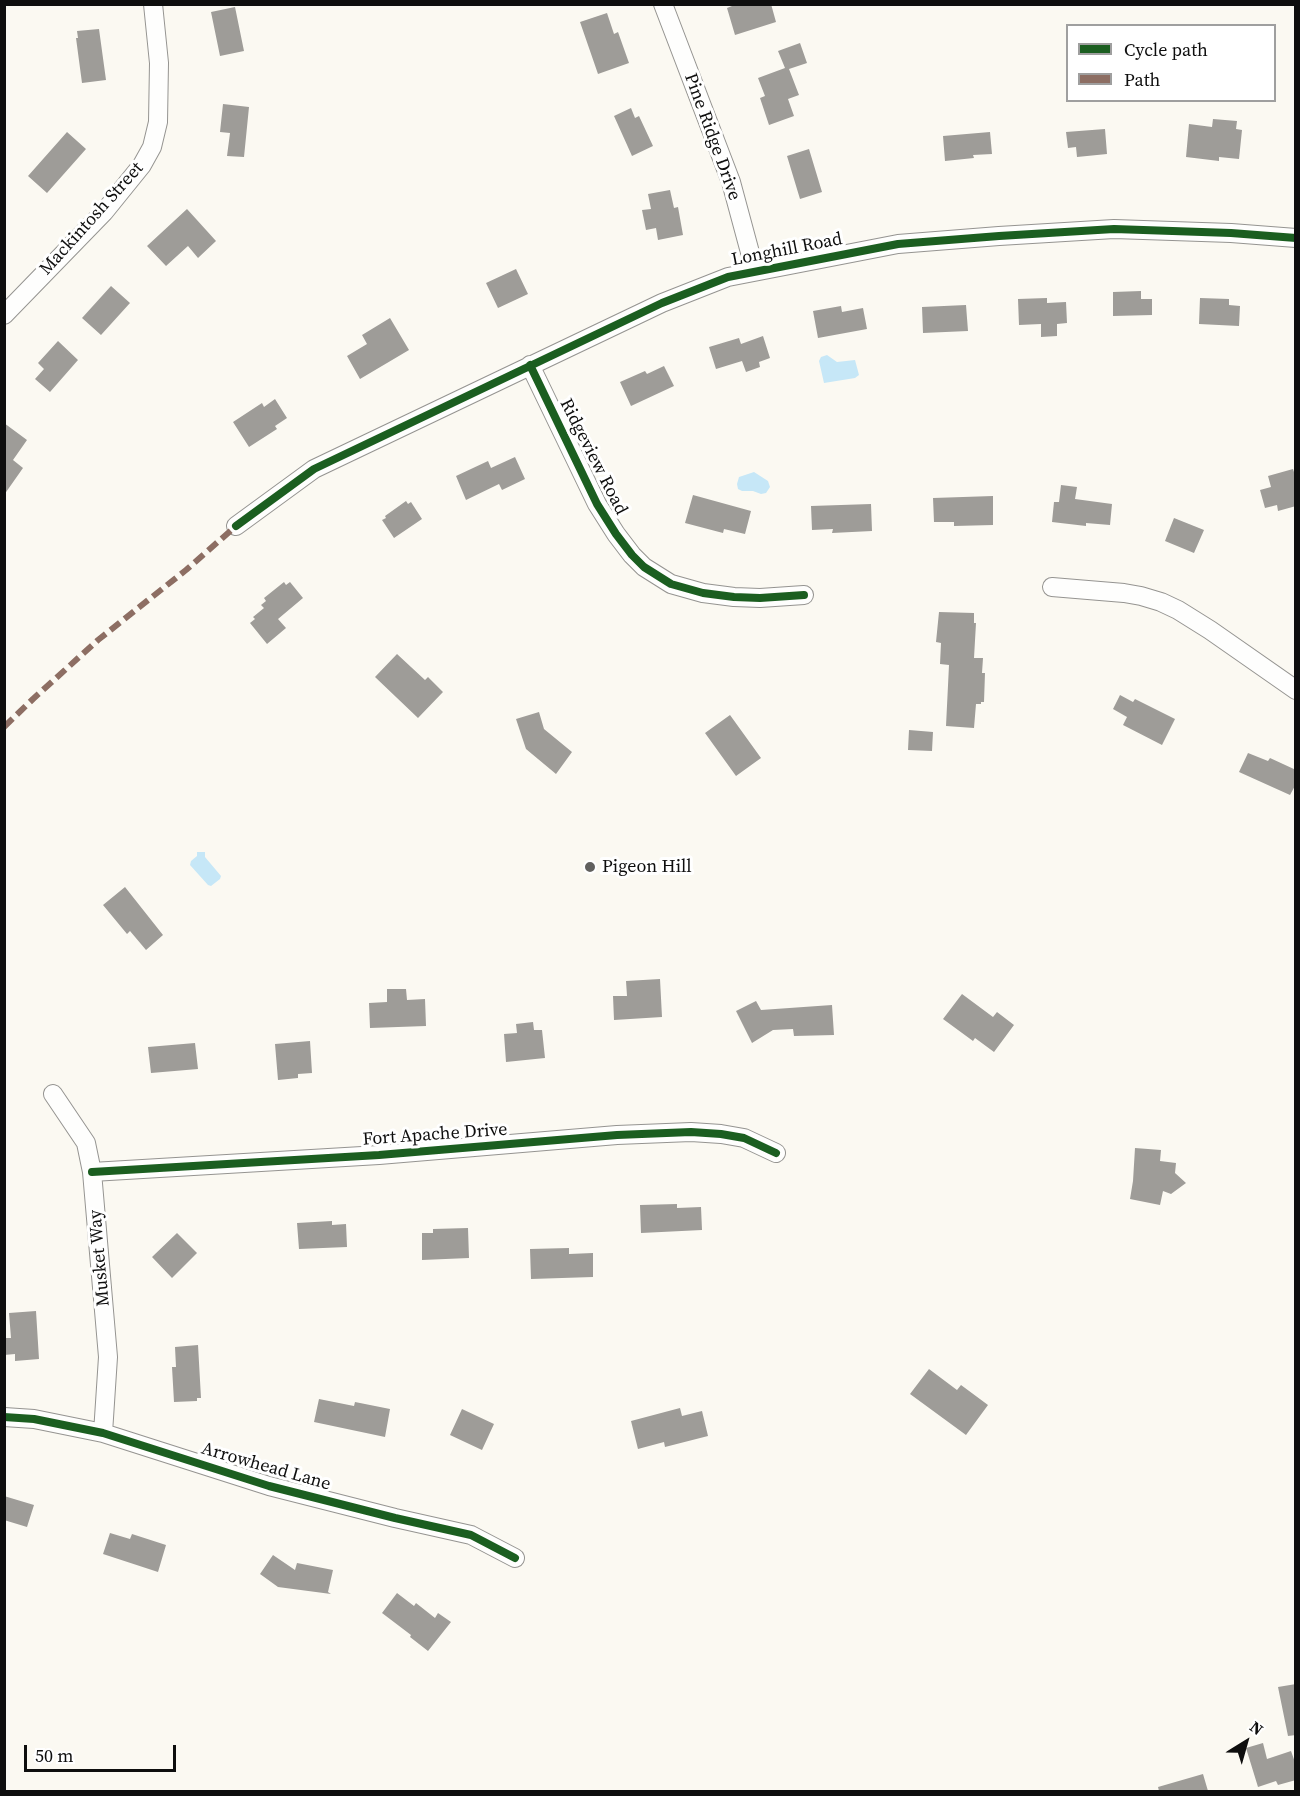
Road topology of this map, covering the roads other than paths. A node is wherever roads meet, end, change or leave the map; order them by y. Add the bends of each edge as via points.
1 (153, 4) edge
2 (663, 4) edge
3 (1296, 238) edge
4 (754, 271) junction
5 (4, 315) edge
6 (530, 365) junction
7 (237, 526) dead end
8 (1052, 587) dead end
9 (804, 596) dead end
10 (1296, 690) edge
11 (53, 1094) dead end
12 (776, 1153) dead end
13 (92, 1172) junction
14 (4, 1417) edge
15 (103, 1433) junction
16 (515, 1558) dead end

1 - 5 street, Mackintosh Street via 159,122 152,147 104,212
2 - 4 street, Pine Ridge Drive via 731,182
3 - 4 street, Longhill Road via 1114,229 999,236 898,244
4 - 6 street, Longhill Road via 662,303
6 - 7 street, Longhill Road via 314,469
6 - 9 street, Ridgeview Road via 597,504 626,548 644,567 671,584 703,593 760,598
8 - 10 street via 1124,593 1161,602 1210,630
11 - 13 street, Musket Way via 86,1143
12 - 13 street, Fort Apache Drive via 744,1138 691,1132
13 - 15 street, Musket Way via 108,1357
14 - 15 street, Arrowhead Lane
15 - 16 street, Arrowhead Lane via 269,1486 471,1535

